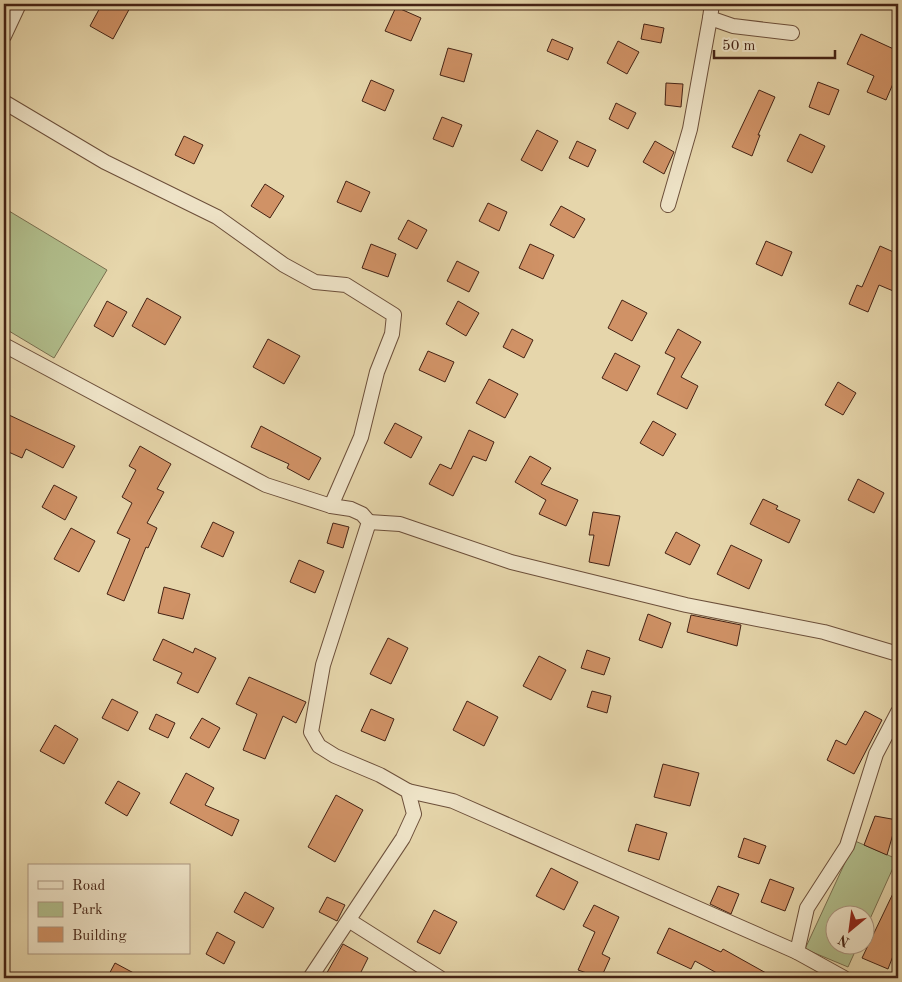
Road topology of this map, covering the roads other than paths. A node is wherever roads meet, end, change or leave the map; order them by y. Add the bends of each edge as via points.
1 (19, 4) edge
2 (712, 4) edge
3 (710, 18) junction
4 (792, 32) dead end
5 (4, 36) edge
6 (4, 102) edge
7 (668, 205) dead end
8 (4, 345) edge
9 (330, 506) junction
10 (369, 522) junction
11 (898, 654) edge
12 (898, 712) edge
13 (408, 791) junction
14 (350, 921) junction
15 (798, 952) junction
16 (310, 978) edge
17 (440, 978) edge
18 (844, 978) edge

1 - 5 street
2 - 3 street
3 - 4 street via 733,26
3 - 7 street via 690,129
6 - 9 street via 105,162 217,217 284,265 315,282 346,285 394,315 392,334 377,372 361,437
8 - 9 street via 266,485
9 - 10 street via 351,509
10 - 11 street via 400,524 511,562 686,605 824,632
10 - 13 street via 323,664 311,732 319,746 335,756
12 - 15 street via 876,754 847,846 807,908
13 - 14 street via 414,814 403,838
13 - 15 street via 453,801
14 - 16 street
14 - 17 street
15 - 18 street

